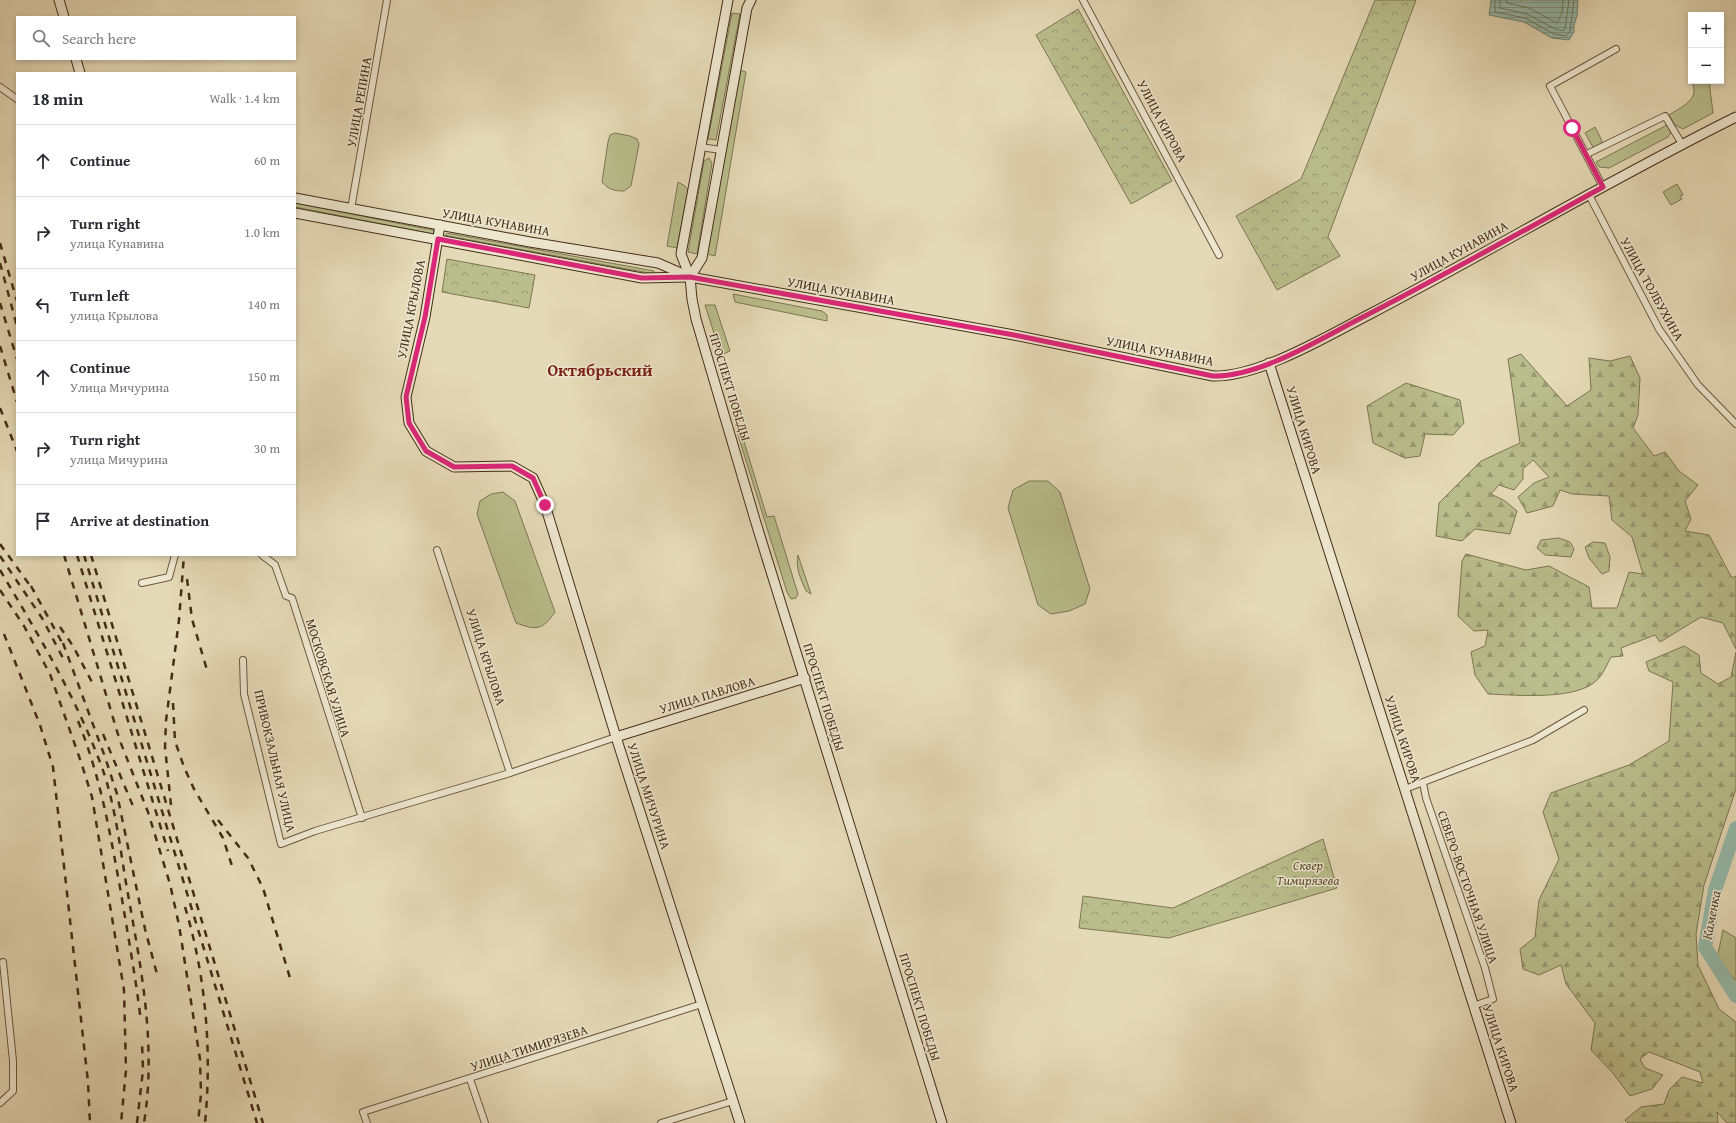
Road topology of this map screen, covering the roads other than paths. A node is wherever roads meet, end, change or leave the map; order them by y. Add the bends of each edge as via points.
1 (59, 0) edge
2 (388, 0) edge
3 (1083, 0) edge
4 (726, 2) edge
5 (747, 3) edge
6 (64, 16) edge
7 (1616, 49) dead end
8 (76, 60) edge
9 (80, 72) edge
10 (0, 87) edge
11 (16, 98) edge
12 (1736, 116) edge
13 (1682, 144) junction
14 (700, 147) junction
15 (722, 150) junction
16 (1588, 153) dead end
17 (1603, 187) junction
18 (1589, 195) junction
19 (296, 198) edge
20 (351, 209) junction
21 (296, 213) edge
22 (440, 226) junction
23 (438, 239) junction
24 (1219, 255) dead end
25 (690, 277) junction
26 (1269, 363) junction
27 (1736, 424) edge
28 (533, 478) joint
29 (437, 550) dead end
30 (175, 556) edge
31 (263, 556) edge
32 (142, 583) dead end
33 (243, 660) dead end
34 (805, 678) junction
35 (1584, 710) dead end
36 (616, 737) junction
37 (510, 773) junction
38 (1423, 783) junction
39 (1405, 789) junction
40 (362, 818) junction
41 (3, 962) dead end
42 (702, 1004) junction
43 (1473, 1006) junction
44 (470, 1079) junction
45 (733, 1101) junction
46 (0, 1103) edge
47 (367, 1123) edge
48 (485, 1123) edge
49 (661, 1123) edge
50 (740, 1123) edge
51 (942, 1123) edge
52 (1511, 1123) edge

1 - 6 street
2 - 20 street, УЛИЦА РЕПИНА
3 - 24 street, УЛИЦА КИРОВА
4 - 14 street, ПРОСПЕКТ ПОБЕДЫ
5 - 15 street
7 - 17 street via 1550,86
8 - 9 street
10 - 11 street
12 - 13 street, УЛИЦА КУНАВИНА
13 - 16 street via 1665,116
13 - 17 street, УЛИЦА КУНАВИНА
14 - 15 street
14 - 25 street, ПРОСПЕКТ ПОБЕДЫ via 681,254
15 - 25 street via 702,258
17 - 18 street, УЛИЦА КУНАВИНА
18 - 26 street, УЛИЦА КУНАВИНА via 1448,274 1298,351
18 - 27 street, УЛИЦА ТОЛБУХИНА via 1659,329 1698,385
19 - 20 street, УЛИЦА КУНАВИНА
20 - 22 street, УЛИЦА КУНАВИНА
21 - 23 street, УЛИЦА КУНАВИНА
22 - 23 street, УЛИЦА КРЫЛОВА
22 - 25 street, УЛИЦА КУНАВИНА via 658,263
23 - 25 street, УЛИЦА КУНАВИНА via 642,278
23 - 28 street, УЛИЦА КРЫЛОВА via 425,317 406,397 409,423 426,451 454,467 512,466
25 - 26 street, УЛИЦА КУНАВИНА via 1014,335 1213,376 1226,376
25 - 34 street, ПРОСПЕКТ ПОБЕДЫ via 696,319
26 - 39 street, УЛИЦА КИРОВА
28 - 36 street, УЛИЦА МИЧУРИНА via 545,505
29 - 37 street, УЛИЦА КРЫЛОВА
30 - 32 street via 169,576
31 - 40 street, МОСКОВСКАЯ УЛИЦА via 275,565 286,596 292,598
33 - 40 street, ПРИВОКЗАЛЬНАЯ УЛИЦА via 244,694 281,844
34 - 36 street, УЛИЦА ПАВЛОВА
34 - 51 street, ПРОСПЕКТ ПОБЕДЫ
35 - 38 street via 1533,740
36 - 37 street
36 - 42 street, УЛИЦА МИЧУРИНА
37 - 40 street
38 - 39 street
38 - 43 street, СЕВЕРО-ВОСТОЧНАЯ УЛИЦА via 1493,999
39 - 43 street, УЛИЦА КИРОВА
41 - 46 street via 14,1091
42 - 44 street, УЛИЦА ТИМИРЯЗЕВА
42 - 45 street, УЛИЦА МИЧУРИНА
43 - 52 street, УЛИЦА КИРОВА
44 - 47 street, УЛИЦА ТИМИРЯЗЕВА via 363,1112
44 - 48 street
45 - 49 street
45 - 50 street, УЛИЦА МИЧУРИНА

